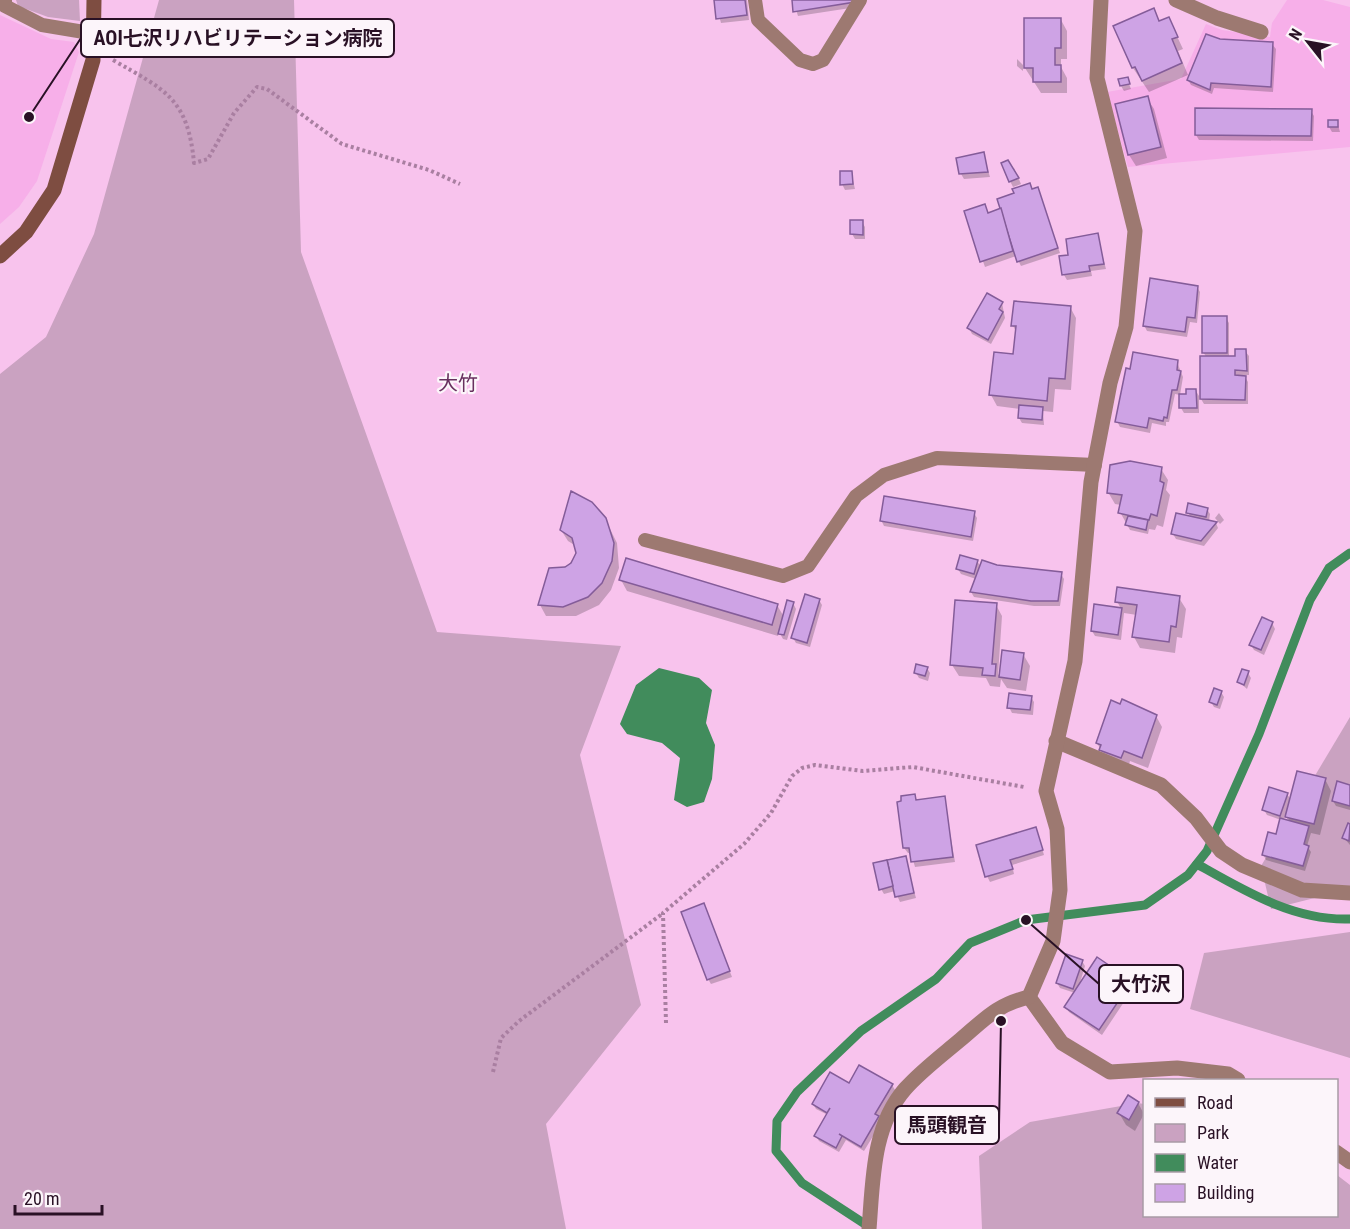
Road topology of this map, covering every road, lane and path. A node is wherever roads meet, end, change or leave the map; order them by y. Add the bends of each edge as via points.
1 (5, 0) edge
2 (94, 0) edge
3 (755, 0) edge
4 (860, 0) edge
5 (1101, 0) edge
6 (1176, 0) edge
7 (1261, 32) dead end
8 (95, 42) junction
9 (460, 184) dead end
10 (0, 256) edge
11 (1095, 465) junction
12 (645, 540) dead end
13 (1056, 741) junction
14 (1046, 791) junction
15 (1350, 893) edge
16 (663, 913) junction
17 (1029, 997) junction
18 (666, 1023) dead end
19 (493, 1072) dead end
20 (1236, 1079) edge
21 (869, 1229) edge

1 - 8 lane via 5,6 42,25
2 - 8 street
3 - 4 lane via 758,20 800,60 813,64 823,60
5 - 11 street via 1097,78 1135,231 1126,327 1110,383
6 - 7 street
8 - 9 path via 163,89 180,106 192,140 194,163 208,159 234,113 257,87 267,89 342,144 429,170
8 - 10 street via 54,190 26,232
11 - 12 lane via 937,458 884,474 856,496 808,566 783,576
11 - 13 street via 1075,661
13 - 14 street
13 - 15 street via 1161,785 1196,818 1221,851 1242,865 1302,890
14 - 16 path via 913,767 863,771 815,765 802,768 792,776 771,813 744,844
14 - 17 street via 1057,829 1060,890 1053,941
16 - 18 path
16 - 19 path via 519,1021 501,1038
17 - 20 street via 1062,1043 1110,1072 1177,1068 1228,1074
17 - 21 street via 1005,1003 920,1073 890,1110 878,1140

